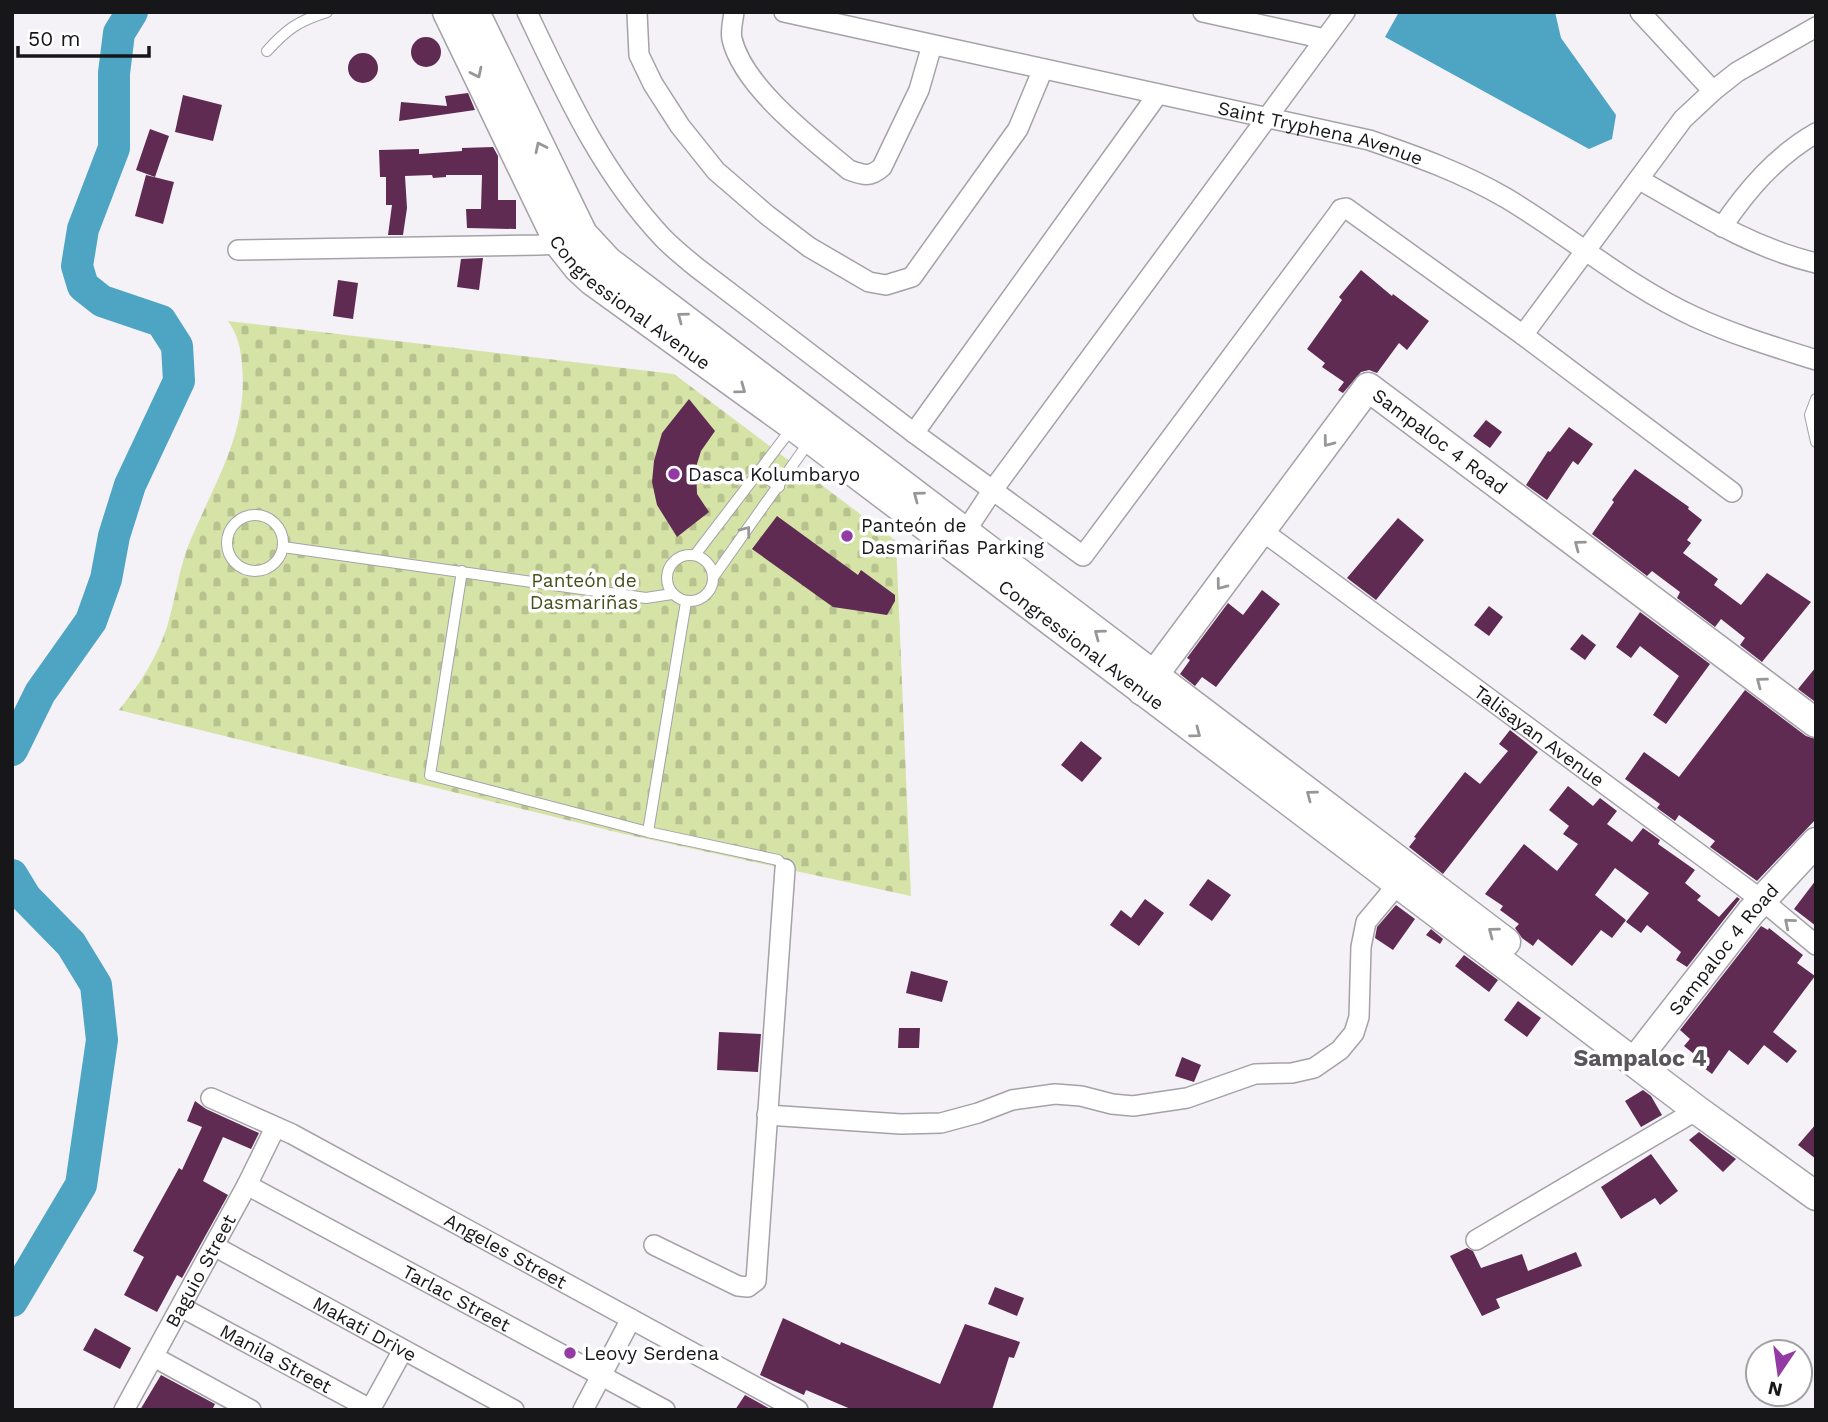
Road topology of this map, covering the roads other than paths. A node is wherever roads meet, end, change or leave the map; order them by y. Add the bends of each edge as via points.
1 (327, 12) edge
2 (447, 12) edge
3 (475, 12) edge
4 (527, 12) edge
5 (637, 12) edge
6 (734, 12) edge
7 (784, 12) edge
8 (1203, 12) edge
9 (1345, 12) edge
10 (1640, 12) edge
11 (1816, 27) edge
12 (1325, 39) junction
13 (932, 45) junction
14 (267, 51) dead end
15 (1043, 69) junction
16 (1713, 91) junction
17 (1158, 94) junction
18 (1266, 117) junction
19 (1816, 134) edge
20 (1640, 180) junction
21 (1722, 227) junction
22 (571, 239) junction
23 (238, 250) dead end
24 (1587, 252) junction
25 (1814, 259) edge
26 (1523, 335) junction
27 (1816, 360) edge
28 (1816, 399) edge
29 (806, 428) junction
30 (914, 433) junction
31 (1816, 442) edge
32 (760, 472) junction
33 (779, 487) junction
34 (992, 491) junction
35 (1731, 492) dead end
36 (1261, 530) junction
37 (965, 532) junction
38 (283, 547) junction
39 (695, 555) junction
40 (462, 570) junction
41 (714, 576) junction
42 (672, 594) junction
43 (686, 602) junction
44 (1147, 684) junction
45 (1816, 723) edge
46 (648, 832) junction
47 (1816, 842) edge
48 (785, 869) joint
49 (1397, 885) junction
50 (1763, 901) junction
51 (1816, 945) edge
52 (1639, 1055) junction
53 (211, 1098) dead end
54 (1697, 1110) junction
55 (767, 1115) junction
56 (275, 1128) junction
57 (1816, 1175) edge
58 (247, 1185) junction
59 (1816, 1196) edge
60 (1476, 1240) dead end
61 (654, 1245) dead end
62 (214, 1246) junction
63 (181, 1307) junction
64 (631, 1319) junction
65 (403, 1350) junction
66 (154, 1357) junction
67 (601, 1375) junction
68 (124, 1410) edge
69 (251, 1410) edge
70 (371, 1410) edge
71 (514, 1410) edge
72 (583, 1410) edge
73 (665, 1410) edge
74 (798, 1410) edge

1 - 14 lane via 303,19
2 -> 22 main road, Congressional Avenue
22 -> 3 main road, Congressional Avenue
4 - 30 street via 609,170 665,240
5 - 15 street via 639,55 653,84 716,171 808,247 869,282 886,285 912,277 1018,129
6 - 13 street via 731,36 738,56 772,103 849,170 863,175 874,175 882,167 919,89
7 - 13 street, Saint Tryphena Avenue
8 - 12 street
9 - 12 street
10 - 16 street
11 - 16 street
12 - 18 street
13 - 15 street, Saint Tryphena Avenue
15 - 17 street, Saint Tryphena Avenue
16 - 20 street via 1683,119
17 - 18 street, Saint Tryphena Avenue
17 - 30 street
18 - 24 street, Saint Tryphena Avenue via 1369,140 1437,164 1506,198
18 - 34 street
19 - 21 street via 1770,166
20 - 21 street
20 - 24 street
21 - 25 street via 1770,250
22 - 23 street
22 - 29 main road, Congressional Avenue via 578,268 592,281
24 - 26 street
24 - 27 street, Saint Tryphena Avenue via 1695,317
26 - 34 street via 1348,209 1341,209 1083,556
26 - 35 street
28 - 31 lane via 1810,415
29 - 32 lane
29 - 33 lane
37 -> 29 main road, Congressional Avenue
29 - 44 main road, Congressional Avenue
30 - 34 street
32 - 33 lane
32 - 39 lane
41 -> 33 lane
34 - 37 street
36 -> 44 main road, Sampaloc 4 Road
45 -> 36 main road, Sampaloc 4 Road via 1368,387
36 - 50 street, Talisayan Avenue
44 -> 37 main road, Congressional Avenue
38 - 38 lane via 280,530 259,515 235,523 228,539 232,557 247,569 266,568
38 - 40 lane
39 - 41 lane via 708,562
39 - 42 lane via 672,563 667,578
40 - 42 lane via 646,598
40 - 46 lane via 430,775
41 - 43 lane via 707,596
42 - 43 lane
43 - 46 lane
44 -> 49 main road, Congressional Avenue
52 -> 44 main road, Congressional Avenue
46 - 48 lane via 778,860
47 - 50 main road, Sampaloc 4 Road
48 - 55 street
49 - 52 main road, Congressional Avenue
49 - 55 street via 1366,922 1354,1033 1340,1050 1314,1068 1255,1074 1187,1098 1133,1106 1055,1094 1012,1100 941,1123
51 -> 50 street, Talisayan Avenue
50 - 52 main road, Sampaloc 4 Road
52 - 54 main road, Congressional Avenue
52 - 57 main road, Congressional Avenue
53 - 56 street, Angeles Street
54 - 59 main road, Congressional Avenue
54 - 60 street
55 - 61 street via 756,1281 748,1287 738,1286
56 - 58 street, Baguio Street
56 - 64 street, Angeles Street
58 - 62 street, Baguio Street
58 - 67 street, Tarlac Street
62 - 63 street, Baguio Street
62 - 65 street, Makati Drive
63 - 66 street, Baguio Street
63 - 70 street, Manila Street
64 - 67 street
64 - 74 street, Angeles Street
65 - 70 street
65 - 71 street, Makati Drive
66 - 68 street, Baguio Street
66 - 69 street
67 - 72 street
67 - 73 street, Tarlac Street

